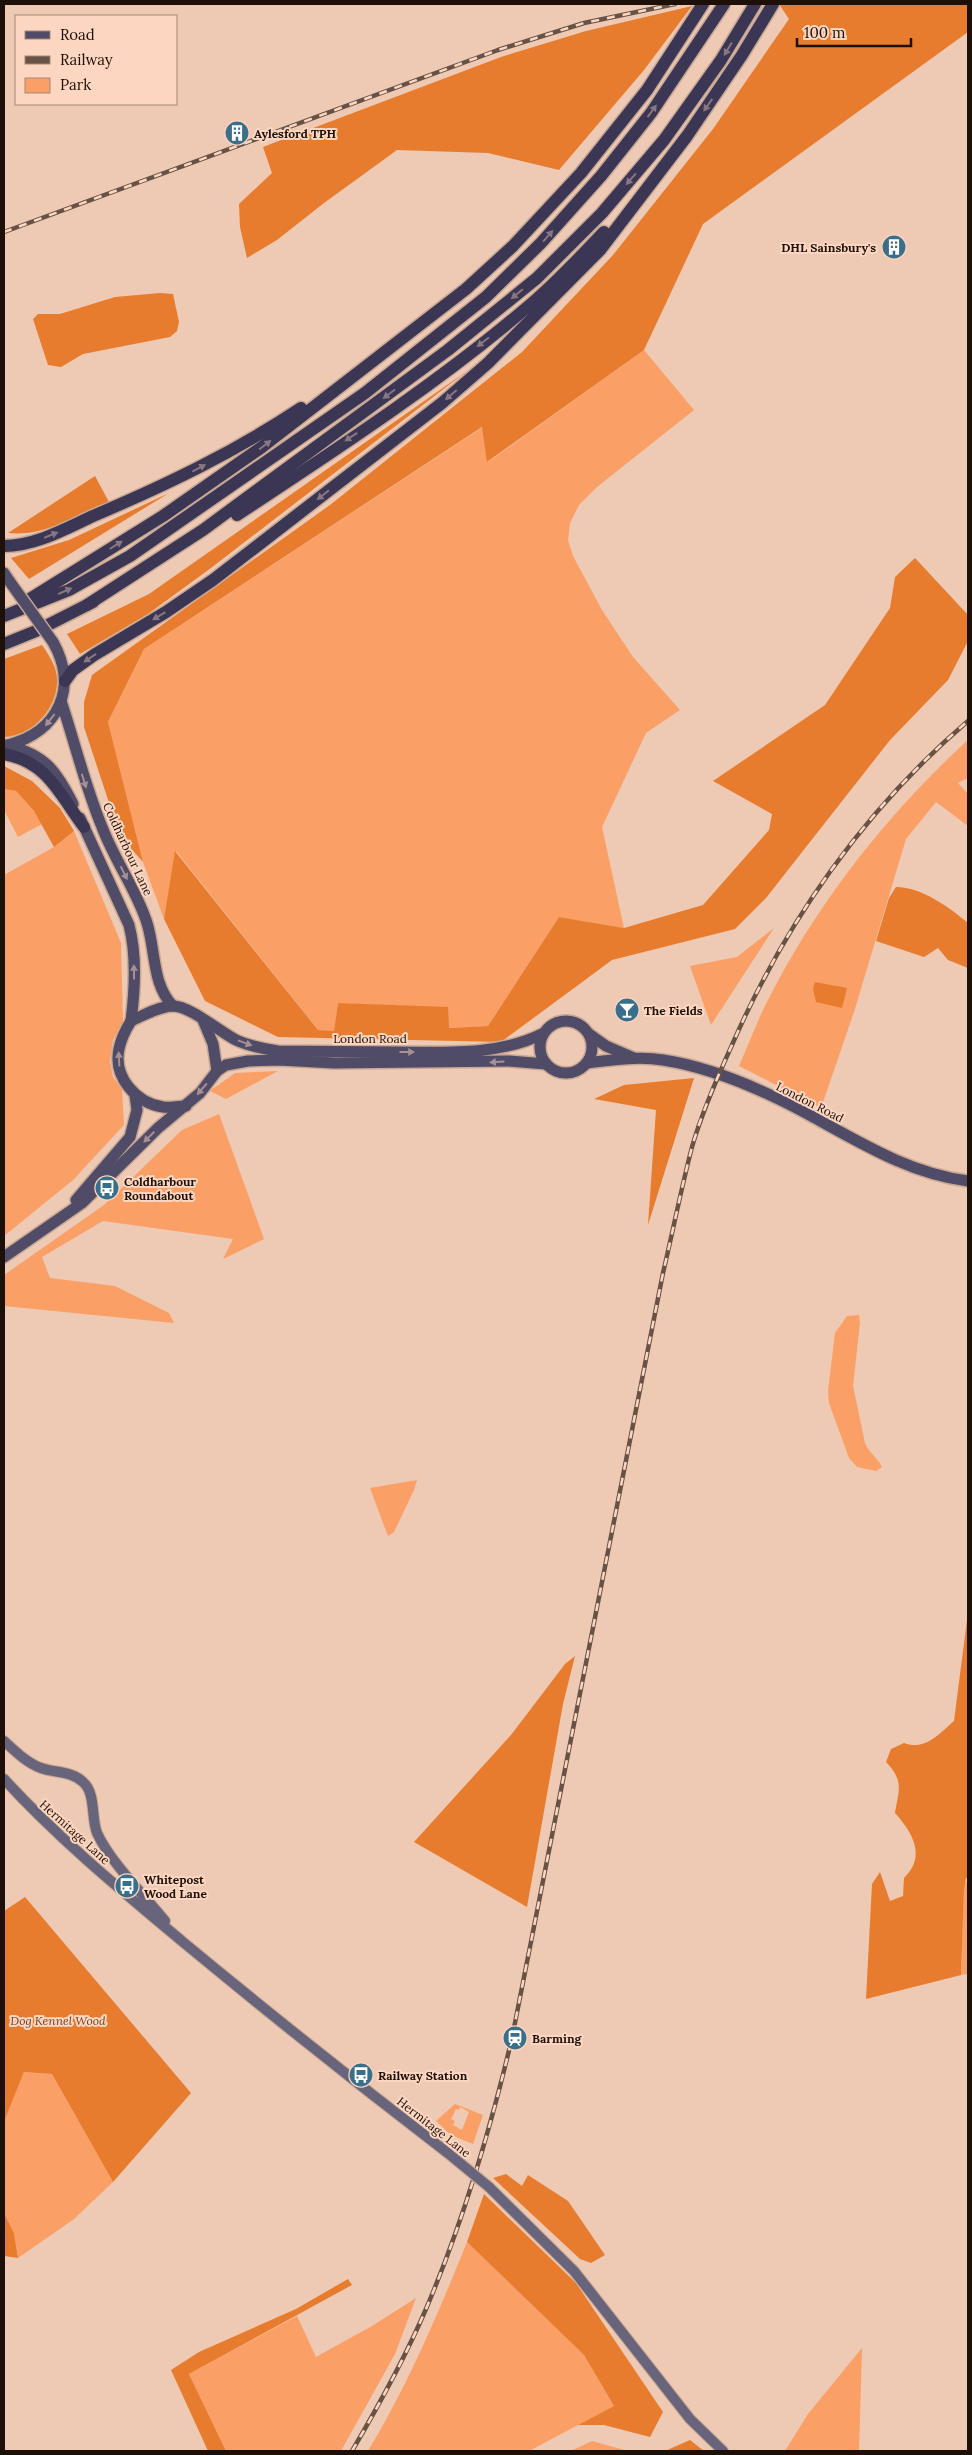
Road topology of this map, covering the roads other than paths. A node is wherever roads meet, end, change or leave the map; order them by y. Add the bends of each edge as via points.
1 (724, 4) edge
2 (772, 4) edge
3 (754, 5) edge
4 (702, 6) edge
5 (667, 162) junction
6 (415, 330) junction
7 (4, 546) edge
8 (7, 577) edge
9 (87, 605) junction
10 (4, 616) edge
11 (4, 644) edge
12 (65, 681) junction
13 (61, 701) junction
14 (5, 748) edge
15 (84, 827) joint
16 (173, 1006) junction
17 (131, 1020) junction
18 (203, 1020) junction
19 (542, 1034) junction
20 (589, 1034) junction
21 (636, 1059) junction
22 (587, 1063) junction
23 (546, 1064) junction
24 (217, 1071) junction
25 (135, 1095) junction
26 (186, 1106) junction
27 (968, 1181) edge
28 (60, 1218) junction
29 (4, 1257) edge
30 (4, 1741) edge
31 (4, 1779) edge
32 (181, 1940) junction
33 (723, 2451) edge

10 -> 1 highway via 69,590 130,556 365,393 486,297 542,243 601,176 651,113
2 -> 5 highway via 717,92
3 -> 9 highway via 664,140 602,213 537,278 448,350 203,530
4 - 6 highway via 647,90 575,180 513,246
5 -> 9 highway via 573,264 489,338 372,424 243,511 166,562
5 -> 12 highway via 600,250 488,363 442,403 213,580 94,655
7 -> 6 highway via 45,537 179,479 288,416
10 -> 6 highway via 170,511 262,447
8 - 12 main road, bridge via 52,642 61,660
9 - 11 highway
12 - 13 main road
13 -> 14 main road via 42,730
13 -> 16 main road, Coldharbour Lane via 88,792 102,830 146,918 158,980
14 - 15 highway via 49,777
17 -> 15 main road via 135,974 133,939
16 - 17 main road
16 - 18 main road
25 -> 17 main road via 118,1064 118,1049
18 -> 19 main road, London Road via 236,1040 278,1051 443,1052 494,1049 528,1042
18 - 24 main road via 213,1044
19 - 20 main road via 562,1020 578,1023
19 - 23 main road via 539,1050
20 - 21 main road, London Road via 606,1046
20 - 22 main road via 592,1049
21 - 22 main road, London Road
21 - 27 main road, London Road via 663,1060 733,1078 875,1152 938,1176
22 - 23 main road via 580,1069 563,1073
23 -> 24 main road, London Road via 279,1060 226,1065
24 -> 26 main road
25 - 26 main road via 164,1108
25 - 28 main road via 137,1110 130,1137
26 -> 28 main road via 158,1128 82,1204
28 - 29 main road
30 - 32 main road via 38,1767 76,1777 86,1784 98,1834
31 - 32 main road, Hermitage Lane via 43,1822
32 - 33 main road, Hermitage Lane, bridge via 489,2187 574,2272 690,2419

